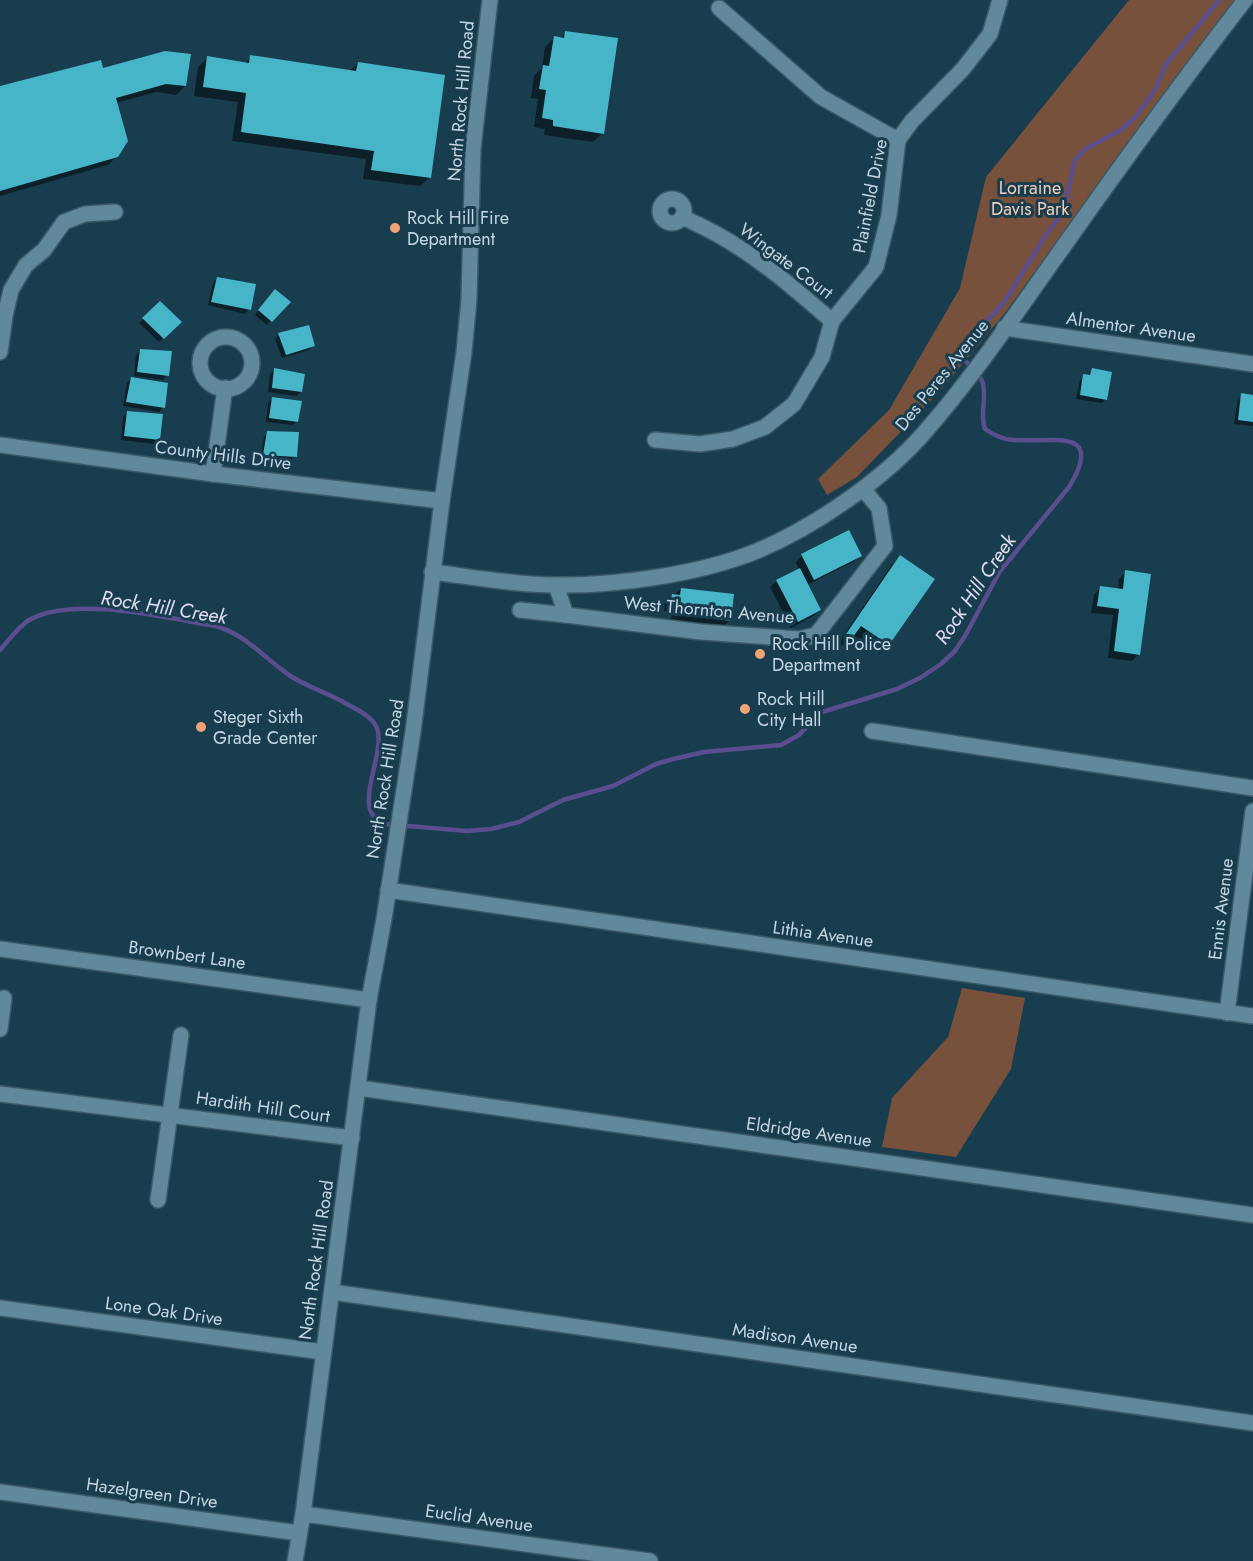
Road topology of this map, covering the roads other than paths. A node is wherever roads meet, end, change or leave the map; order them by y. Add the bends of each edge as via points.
1 (490, 0) edge
2 (1000, 0) edge
3 (1245, 0) edge
4 (719, 8) dead end
5 (898, 140) junction
6 (115, 212) dead end
7 (682, 217) dead end
8 (832, 321) junction
9 (1004, 328) junction
10 (0, 352) edge
11 (1253, 364) edge
12 (225, 388) dead end
13 (655, 440) dead end
14 (0, 446) edge
15 (213, 474) junction
16 (863, 489) junction
17 (442, 501) junction
18 (432, 572) junction
19 (556, 585) junction
20 (520, 610) dead end
21 (567, 615) junction
22 (872, 730) dead end
23 (1253, 788) edge
24 (1253, 811) edge
25 (388, 890) junction
26 (0, 949) edge
27 (4, 998) dead end
28 (369, 1000) junction
29 (1227, 1013) junction
30 (1253, 1016) edge
31 (0, 1029) edge
32 (181, 1035) dead end
33 (359, 1088) junction
34 (0, 1094) edge
35 (169, 1114) junction
36 (352, 1138) junction
37 (158, 1200) dead end
38 (1253, 1215) edge
39 (332, 1292) junction
40 (0, 1308) edge
41 (323, 1352) junction
42 (1253, 1423) edge
43 (0, 1492) edge
44 (303, 1514) junction
45 (299, 1533) junction
46 (295, 1561) edge
47 (650, 1561) edge

1 - 17 street, North Rock Hill Road via 473,149 467,320
2 - 5 street, Plainfield Drive via 990,34
3 - 9 street, Des Peres Avenue via 1175,90
4 - 5 street via 821,97
5 - 8 street, Plainfield Drive via 889,214 876,267
6 - 10 street via 85,214 64,222 44,250 26,265 11,290
7 - 8 street, Wingate Court via 745,251
8 - 13 street, Plainfield Drive via 822,357 804,390 794,404 765,427 700,444
9 - 11 street, Almentor Avenue
9 - 16 street, Des Peres Avenue via 922,435
12 - 15 street
14 - 15 street, County Hills Drive
15 - 17 street, County Hills Drive
16 - 19 street, Des Peres Avenue via 807,525 756,551 700,568 636,580
16 - 21 street, West Thornton Avenue via 879,508 885,546 816,635 799,639 723,633
17 - 18 street, North Rock Hill Road
18 - 19 street, Des Peres Avenue
18 - 25 street, North Rock Hill Road
19 - 21 street
20 - 21 street, West Thornton Avenue
22 - 23 street
24 - 29 street, Ennis Avenue
25 - 28 street, North Rock Hill Road
25 - 29 street, Lithia Avenue
26 - 28 street, Brownbert Lane
27 - 31 street
28 - 33 street, North Rock Hill Road
29 - 30 street, Lithia Avenue
32 - 35 street, Hardith Hill Court
33 - 36 street, North Rock Hill Road
33 - 38 street, Eldridge Avenue
34 - 35 street, Hardith Hill Court
35 - 36 street, Hardith Hill Court
35 - 37 street, Hardith Hill Court
36 - 39 street, North Rock Hill Road
39 - 41 street, North Rock Hill Road
39 - 42 street, Madison Avenue
40 - 41 street, Lone Oak Drive
41 - 44 street, North Rock Hill Road
43 - 45 street, Hazelgreen Drive
44 - 45 street, North Rock Hill Road
44 - 47 street, Euclid Avenue
45 - 46 street, North Rock Hill Road

